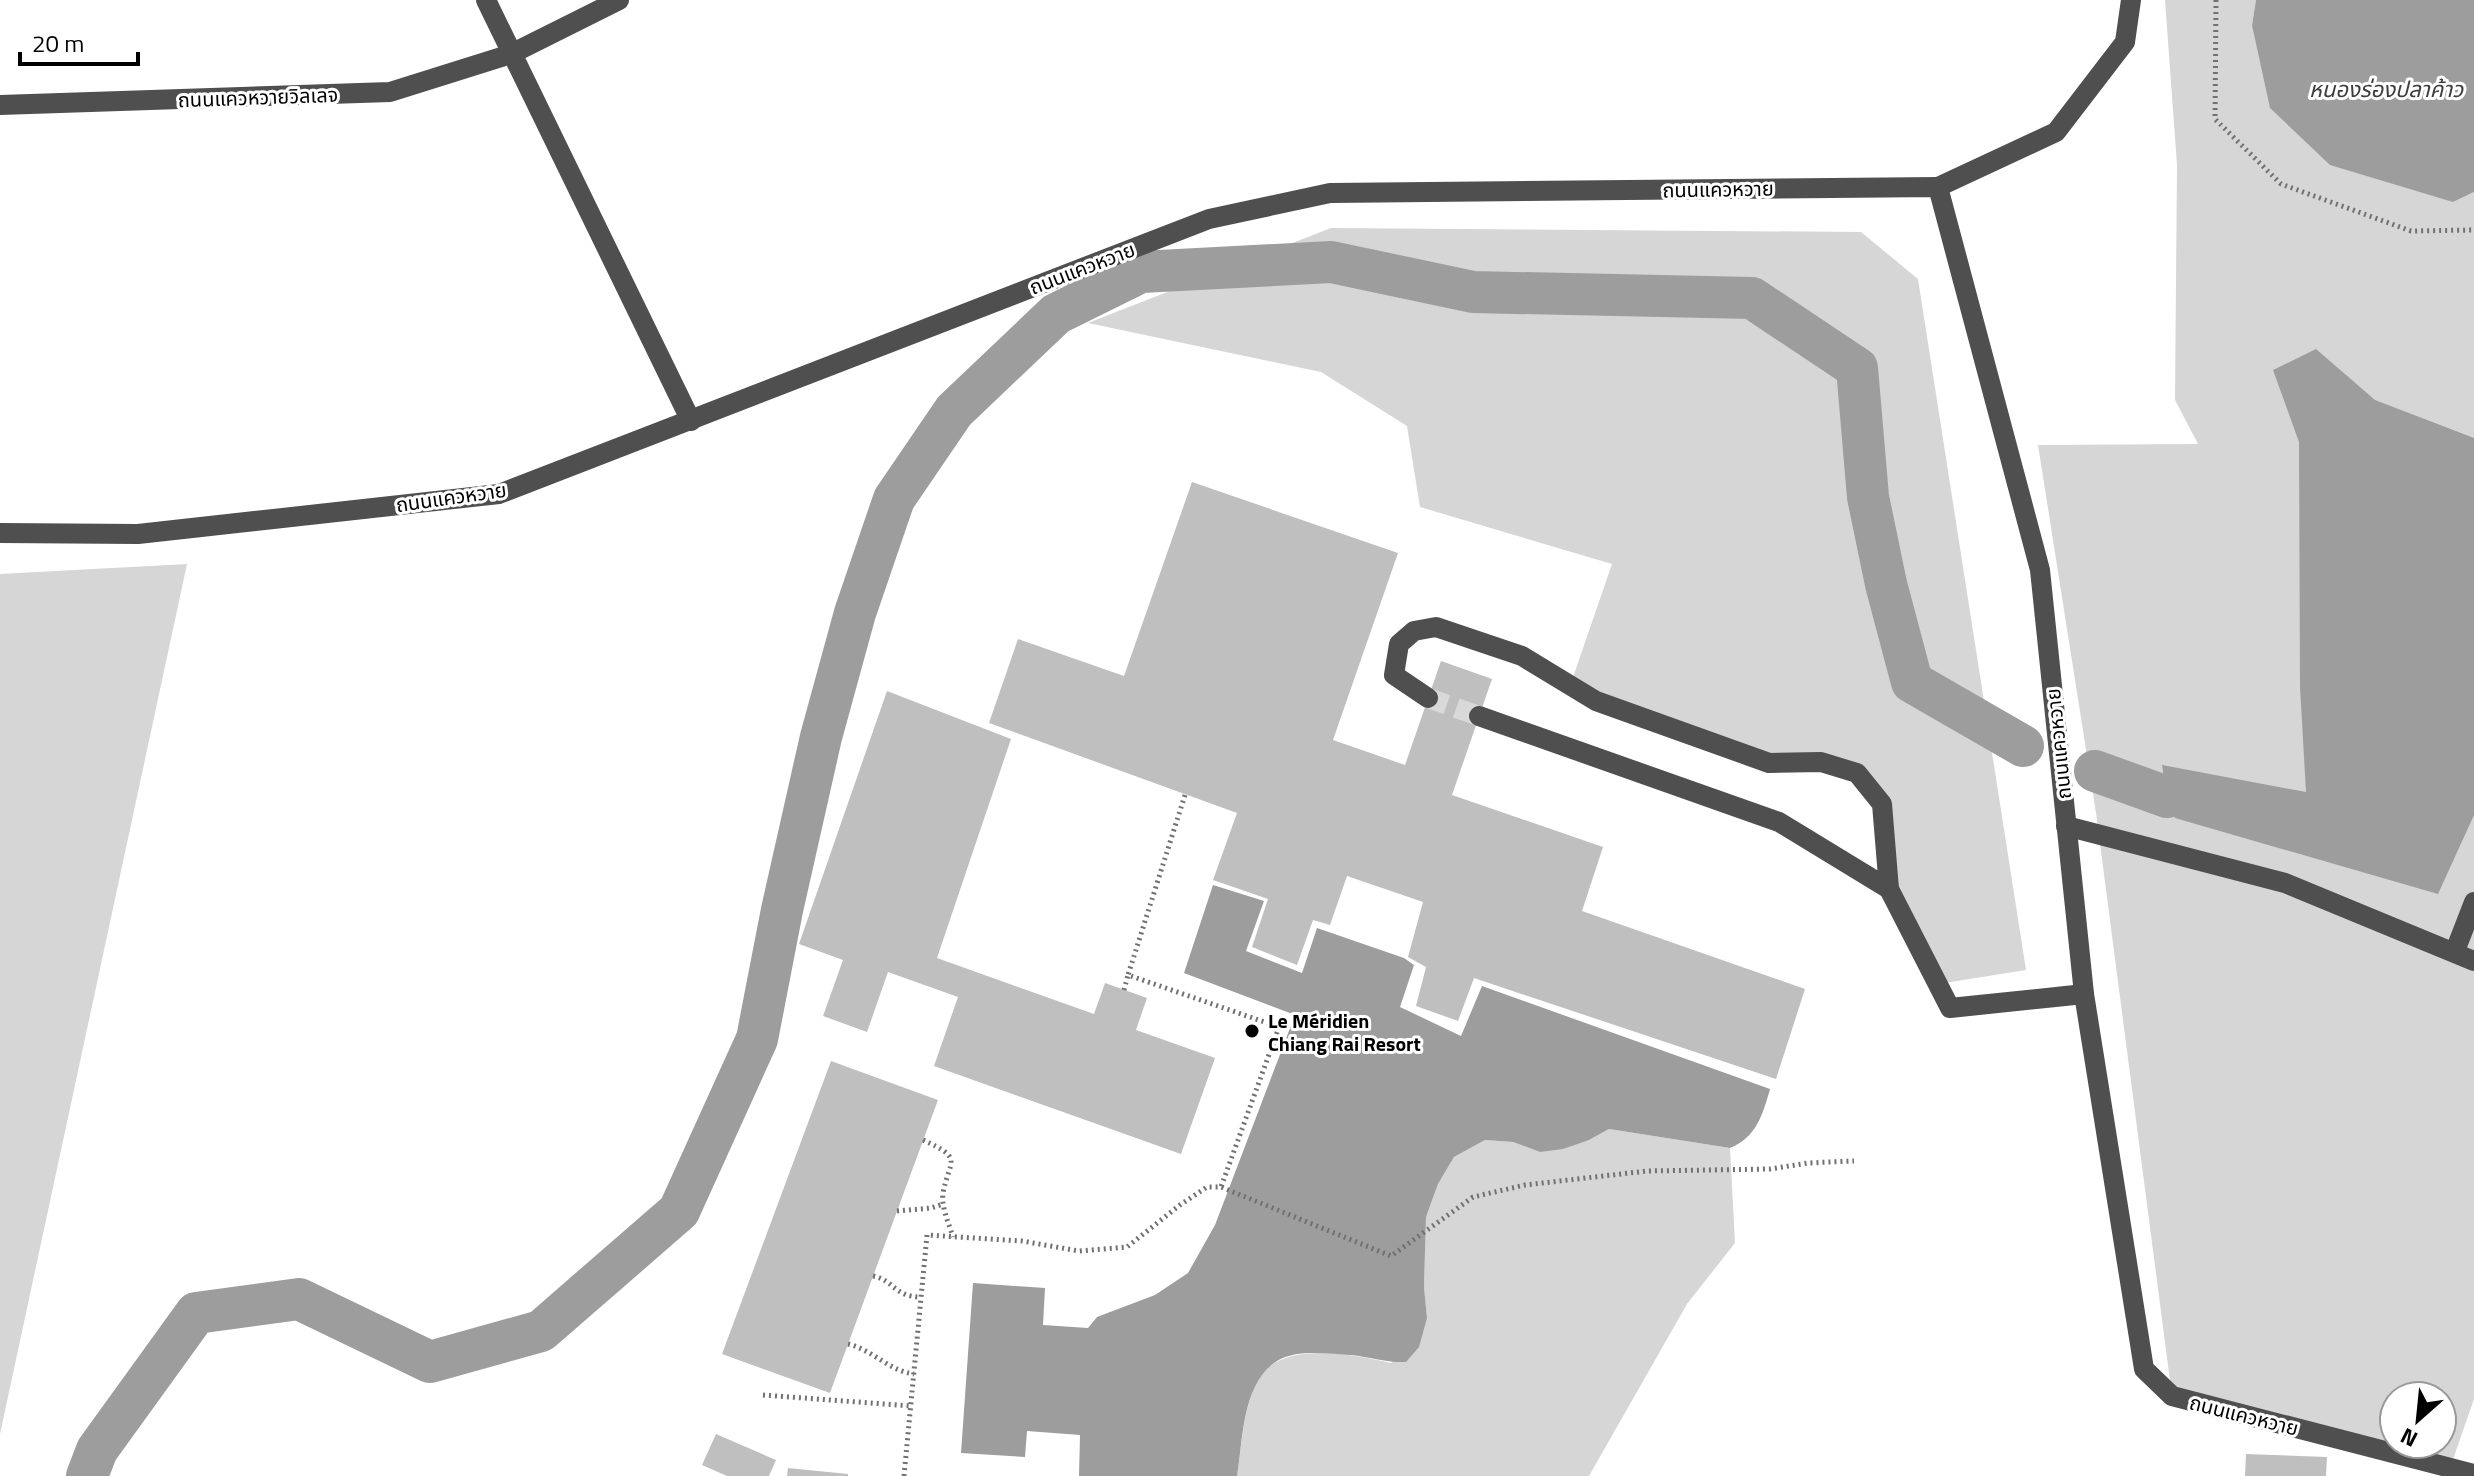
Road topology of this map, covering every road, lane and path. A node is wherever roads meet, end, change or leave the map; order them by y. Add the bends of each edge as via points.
1 (486, 0) edge
2 (619, 0) edge
3 (2131, 0) edge
4 (2216, 0) edge
5 (511, 54) junction
6 (0, 105) edge
7 (1938, 187) junction
8 (2474, 230) edge
9 (691, 421) junction
10 (0, 533) edge
11 (1428, 698) tunnel mouth
12 (1479, 716) tunnel mouth
13 (1185, 795) dead end
14 (2066, 826) junction
15 (1889, 889) junction
16 (2474, 902) edge
17 (2455, 951) junction
18 (2474, 961) edge
19 (1128, 975) junction
20 (1124, 990) dead end
21 (2084, 994) junction
22 (923, 1140) dead end
23 (1854, 1161) dead end
24 (1221, 1187) junction
25 (943, 1204) junction
26 (897, 1211) dead end
27 (953, 1237) junction
28 (873, 1276) dead end
29 (921, 1297) junction
30 (848, 1344) dead end
31 (914, 1374) junction
32 (763, 1395) dead end
33 (911, 1406) junction
34 (2474, 1474) edge
35 (904, 1476) edge

1 - 5 street
2 - 5 street, ถนนแควหวายวิลเลจ
3 - 7 street via 2125,42 2056,132
4 - 8 path via 2215,119 2281,184 2411,231
5 - 6 street, ถนนแควหวายวิลเลจ via 390,92
5 - 9 street
7 - 9 street, ถนนแควหวาย via 1330,193 1209,219
7 - 14 street, ถนนแควหวาย via 2040,570
9 - 10 street, ถนนแควหวาย via 499,494 138,534
11 - 15 street via 1394,675 1399,644 1414,631 1436,627 1522,656 1596,701 1769,763 1821,762 1857,773 1882,804
12 - 15 street via 1779,822
13 - 19 path
14 - 17 street via 2285,883
14 - 21 street, ถนนแควหวาย
15 - 21 street via 1950,1008
16 - 17 street
17 - 18 street
19 - 20 path
19 - 24 path via 1279,1027
21 - 34 street, ถนนแควหวาย via 2144,1369 2172,1396
22 - 25 path via 952,1161
23 - 24 path via 1647,1171 1525,1185 1473,1197 1391,1256
24 - 27 path via 1207,1187 1127,1247 1079,1251
25 - 26 path
25 - 27 path
27 - 29 path via 927,1235
28 - 29 path via 899,1293
29 - 31 path
30 - 31 path via 898,1372
31 - 33 path
32 - 33 path
33 - 35 path

